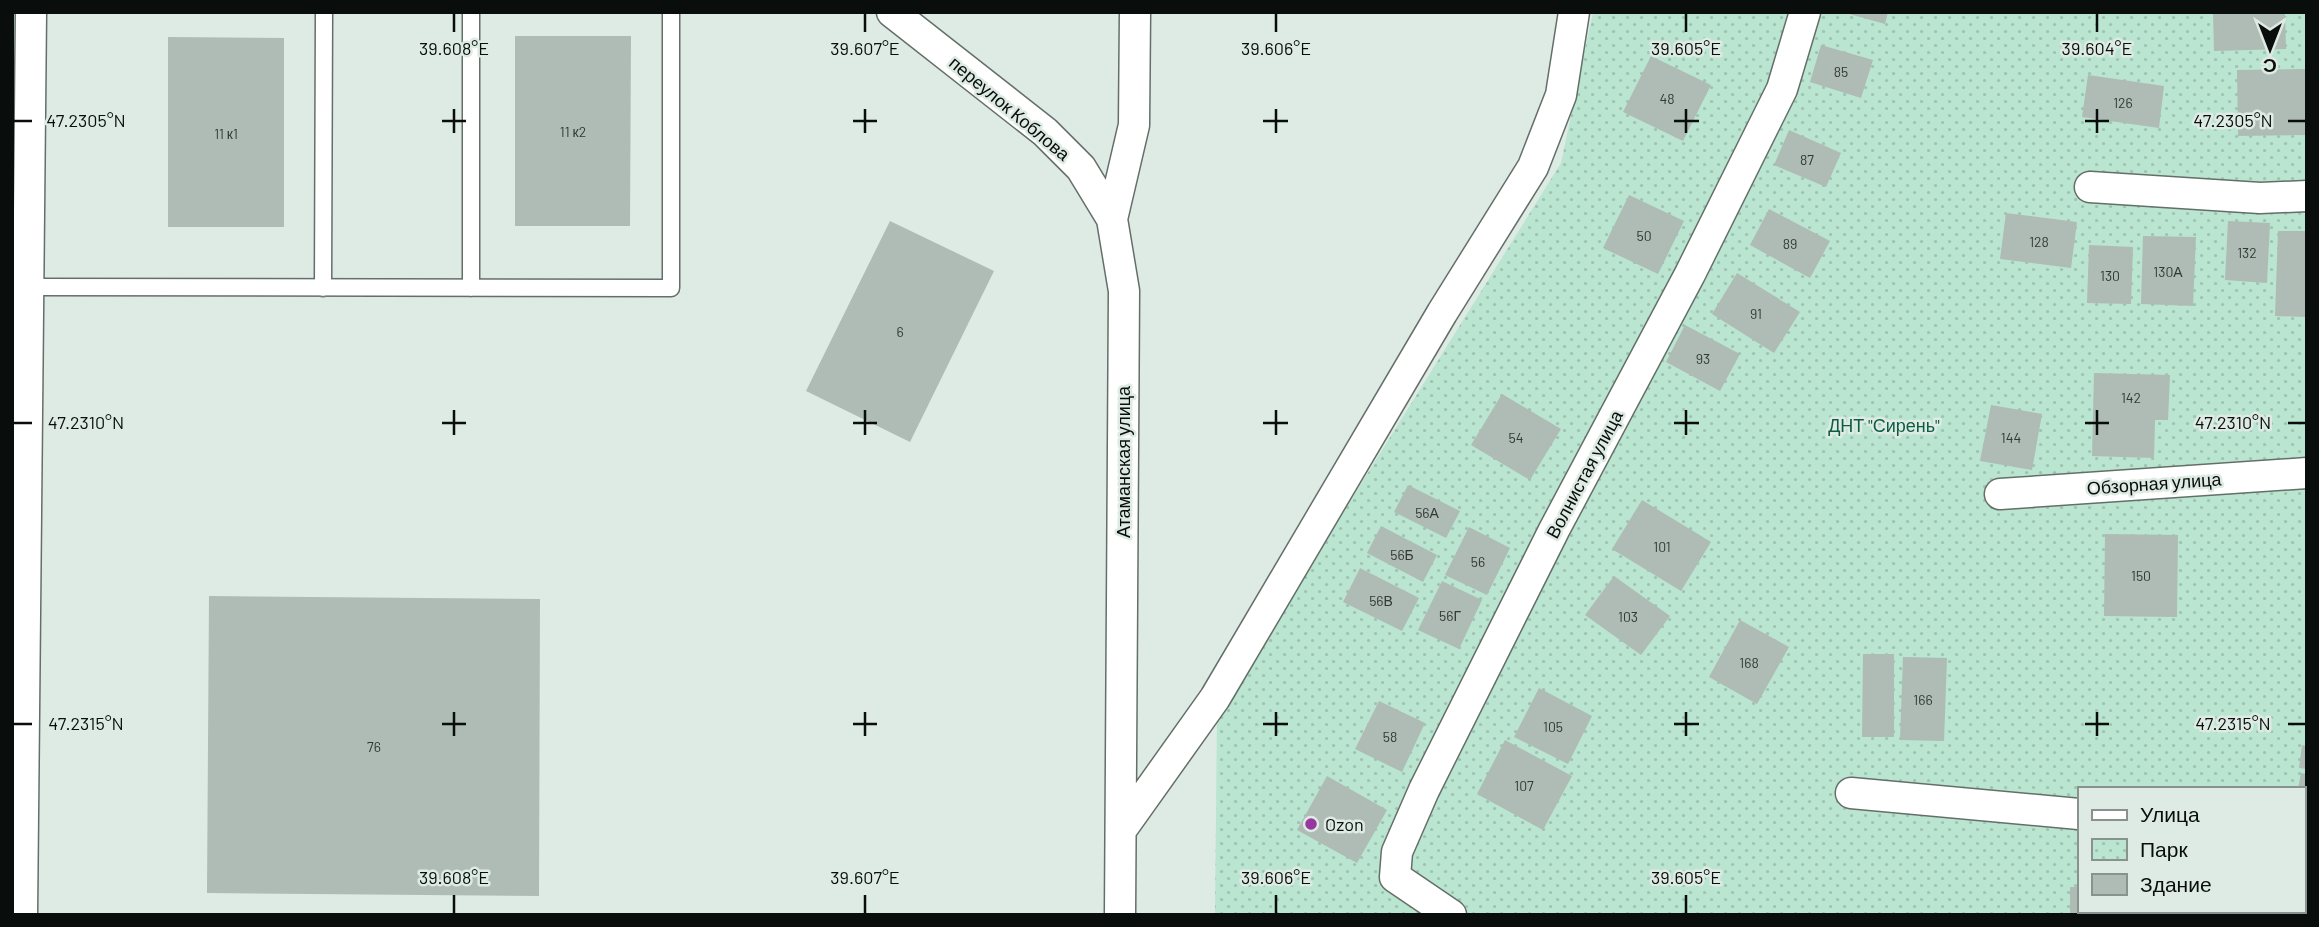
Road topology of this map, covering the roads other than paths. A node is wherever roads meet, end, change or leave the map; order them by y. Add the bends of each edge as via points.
1 (30, 12) edge
2 (324, 12) edge
3 (471, 12) edge
4 (671, 12) edge
5 (892, 12) edge
6 (1135, 12) edge
7 (1574, 12) edge
8 (1805, 12) edge
9 (2090, 187) dead end
10 (2307, 197) edge
11 (1112, 219) junction
12 (28, 287) junction
13 (323, 288) junction
14 (471, 288) junction
15 (2307, 473) edge
16 (2000, 494) dead end
17 (1851, 793) dead end
18 (2078, 814) edge
19 (1121, 830) junction
20 (22, 915) edge
21 (1120, 915) edge
22 (1451, 915) edge

1 - 12 street
2 - 13 lane
3 - 14 lane
4 - 14 lane via 671,288
5 - 11 street, переулок Коблова via 1045,132 1081,168
6 - 11 street, Атаманская улица via 1134,125
7 - 19 street via 1561,95 1534,167 1441,313 1215,698
8 - 22 street, Волнистая улица via 1782,89 1554,530 1397,852 1395,877
9 - 10 street
11 - 19 street, Атаманская улица via 1124,290
12 - 13 lane
12 - 20 street
13 - 14 lane
15 - 16 street, Обзорная улица
17 - 18 street
19 - 21 street, Атаманская улица

